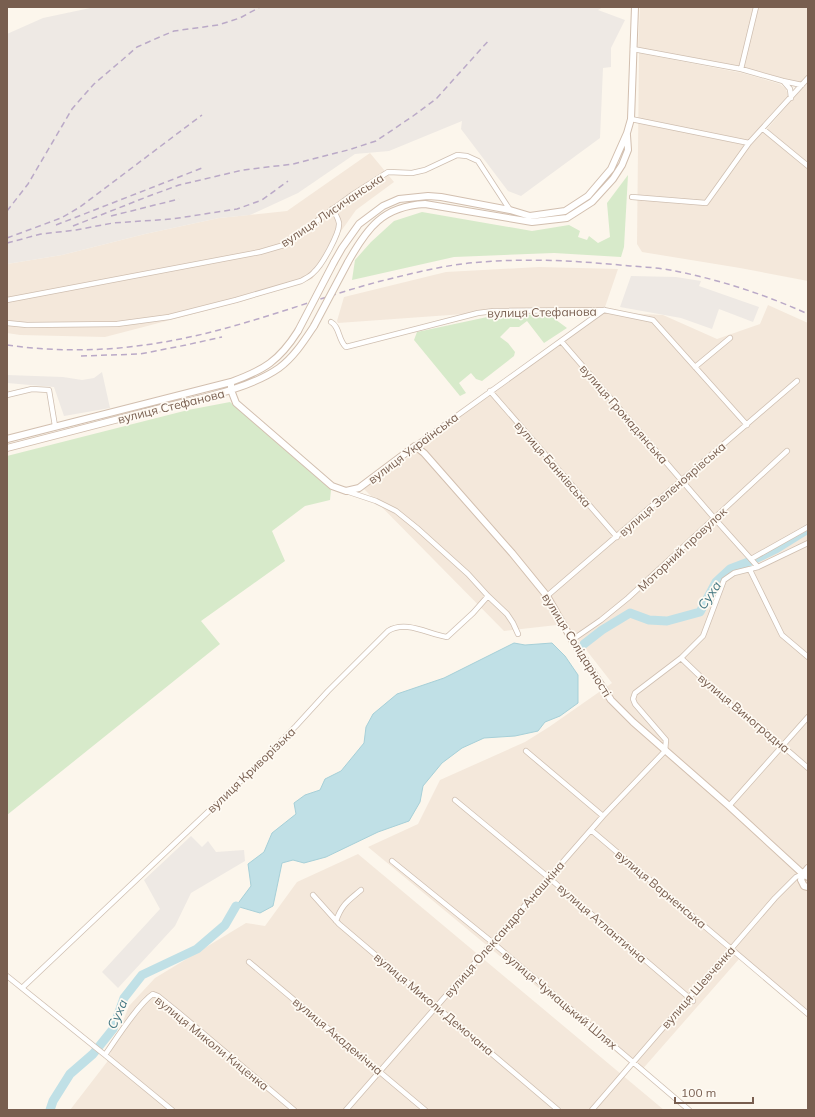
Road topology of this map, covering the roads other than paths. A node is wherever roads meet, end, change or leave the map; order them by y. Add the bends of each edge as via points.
1 (635, 7) edge
2 (756, 7) edge
3 (633, 49) junction
4 (741, 69) junction
5 (808, 78) edge
6 (782, 81) junction
7 (802, 85) junction
8 (791, 98) junction
9 (631, 119) junction
10 (763, 129) junction
11 (627, 133) junction
12 (749, 143) junction
13 (808, 166) edge
14 (632, 197) dead end
15 (332, 209) junction
16 (510, 210) junction
17 (7, 300) edge
18 (604, 310) junction
19 (331, 322) dead end
20 (7, 323) edge
21 (730, 338) dead end
22 (561, 341) junction
23 (695, 367) junction
24 (231, 382) junction
25 (797, 382) dead end
26 (231, 390) junction
27 (490, 391) junction
28 (7, 395) edge
29 (746, 425) junction
30 (56, 426) junction
31 (7, 439) edge
32 (415, 446) junction
33 (7, 448) edge
34 (787, 451) dead end
35 (682, 481) junction
36 (346, 491) junction
37 (715, 519) junction
38 (808, 527) edge
39 (617, 538) junction
40 (808, 543) edge
41 (751, 559) junction
42 (758, 566) junction
43 (750, 570) junction
44 (488, 596) junction
45 (547, 596) junction
46 (518, 634) dead end
47 (572, 640) junction
48 (808, 657) edge
49 (681, 658) junction
50 (808, 717) edge
51 (783, 746) junction
52 (526, 751) dead end
53 (665, 751) junction
54 (808, 768) edge
55 (455, 800) dead end
56 (729, 806) junction
57 (603, 816) junction
58 (591, 830) junction
59 (392, 861) dead end
60 (808, 868) edge
61 (805, 876) edge
62 (548, 877) junction
63 (806, 886) edge
64 (361, 890) dead end
65 (313, 895) dead end
66 (336, 921) junction
67 (492, 942) junction
68 (731, 948) junction
69 (250, 962) dead end
70 (7, 976) edge
71 (22, 988) junction
72 (691, 999) junction
73 (437, 1007) junction
74 (808, 1014) edge
75 (105, 1054) junction
76 (633, 1063) junction
77 (380, 1072) junction
78 (172, 1110) edge
79 (294, 1110) edge
80 (346, 1110) edge
81 (425, 1110) edge
82 (558, 1110) edge
83 (592, 1110) edge
84 (689, 1110) edge

1 - 3 main road
2 - 4 street
3 - 4 street
3 - 9 main road
4 - 6 street
5 - 7 street
6 - 7 street
6 - 8 street via 790,89
7 - 8 street
8 - 10 street
9 - 11 main road
9 - 12 street
10 - 12 street
10 - 13 street
11 - 16 main road via 611,169 588,196 565,210 530,216
11 - 26 main road, вулиця Стефанова, bridge via 628,150 613,179 592,202 567,218 532,222 425,204 410,205 385,214 358,245 314,326 290,359 267,375
12 - 14 street via 706,203
15 - 16 street, вулиця Лисичанська via 388,172 412,173 425,170 457,155 467,156 478,162
15 - 17 street, вулиця Лисичанська via 284,245 260,252
15 - 20 street via 337,216 338,232 319,267 301,281 169,317 117,324
16 - 24 main road, вулиця Стефанова, bridge via 428,196 399,199 383,206 359,224 342,248 298,331 281,355 271,364
18 - 19 street, вулиця Стефанова via 494,311 346,347
18 - 22 street, вулиця Українська
18 - 23 street via 653,320
21 - 23 street
22 - 27 street, вулиця Українська
22 - 35 street, вулиця Громадянська
23 - 29 street
24 - 26 main road
24 - 30 main road, вулиця Стефанова
25 - 29 street, вулиця Зеленоярівська
26 - 33 main road, вулиця Стефанова
26 - 36 main road via 236,403 332,486
27 - 32 street, вулиця Українська
27 - 39 street, вулиця Банківська
28 - 30 street via 32,389 49,390
29 - 35 street, вулиця Зеленоярівська
30 - 31 main road, вулиця Стефанова
32 - 36 main road, вулиця Українська via 359,488
32 - 45 main road, вулиця Солідарності via 424,453
34 - 37 street, Моторний провулок
35 - 37 street, вулиця Громадянська
35 - 39 street, вулиця Зеленоярівська
36 - 44 street via 396,511 468,574
37 - 41 street, вулиця Громадянська
37 - 47 street, Моторний провулок via 628,598
38 - 41 street
39 - 45 street, вулиця Зеленоярівська
40 - 42 street
41 - 42 street, вулиця Громадянська
42 - 43 street
43 - 48 street via 782,635
43 - 49 street via 734,573 724,580 703,636
44 - 46 street via 507,614
44 - 71 street, вулиця Криворізька via 447,637 410,627 400,626 388,630 248,774
45 - 47 main road, вулиця Солідарності
47 - 53 main road, вулиця Солідарності via 611,700
49 - 51 street, вулиця Виноградна via 728,703
49 - 53 street via 635,693 635,704 666,740
50 - 51 street
51 - 54 street, вулиця Виноградна
51 - 56 street
52 - 57 street
53 - 56 main road, вулиця Солідарності
53 - 57 street, вулиця Олександра Анашкіна
55 - 62 street, вулиця Атлантична
56 - 61 main road, вулиця Солідарності
57 - 58 street, вулиця Олександра Анашкіна
58 - 62 street, вулиця Олександра Анашкіна
58 - 68 street, вулиця Варненська
59 - 67 street, вулиця Чумацький Шлях
60 - 61 main road, вулиця Шевченка
61 - 63 main road via 801,880
61 - 68 street, вулиця Шевченка via 796,877
62 - 67 street, вулиця Олександра Анашкіна
62 - 72 street, вулиця Атлантична
64 - 66 street via 343,905
65 - 66 street, вулиця Миколи Демочана
66 - 73 street, вулиця Миколи Демочана
67 - 73 street, вулиця Олександра Анашкіна
67 - 76 street, вулиця Чумацький Шлях
68 - 72 street, вулиця Шевченка
68 - 74 street, вулиця Варненська
69 - 77 street, вулиця Академічна
70 - 71 street
71 - 75 street
72 - 76 street, вулиця Шевченка
73 - 77 street, вулиця Олександра Анашкіна
73 - 82 street, вулиця Миколи Демочана
75 - 78 street
75 - 79 street, вулиця Миколи Киценка via 153,994
76 - 83 street, вулиця Шевченка
76 - 84 street, вулиця Чумацький Шлях
77 - 80 street, вулиця Олександра Анашкіна
77 - 81 street, вулиця Академічна

